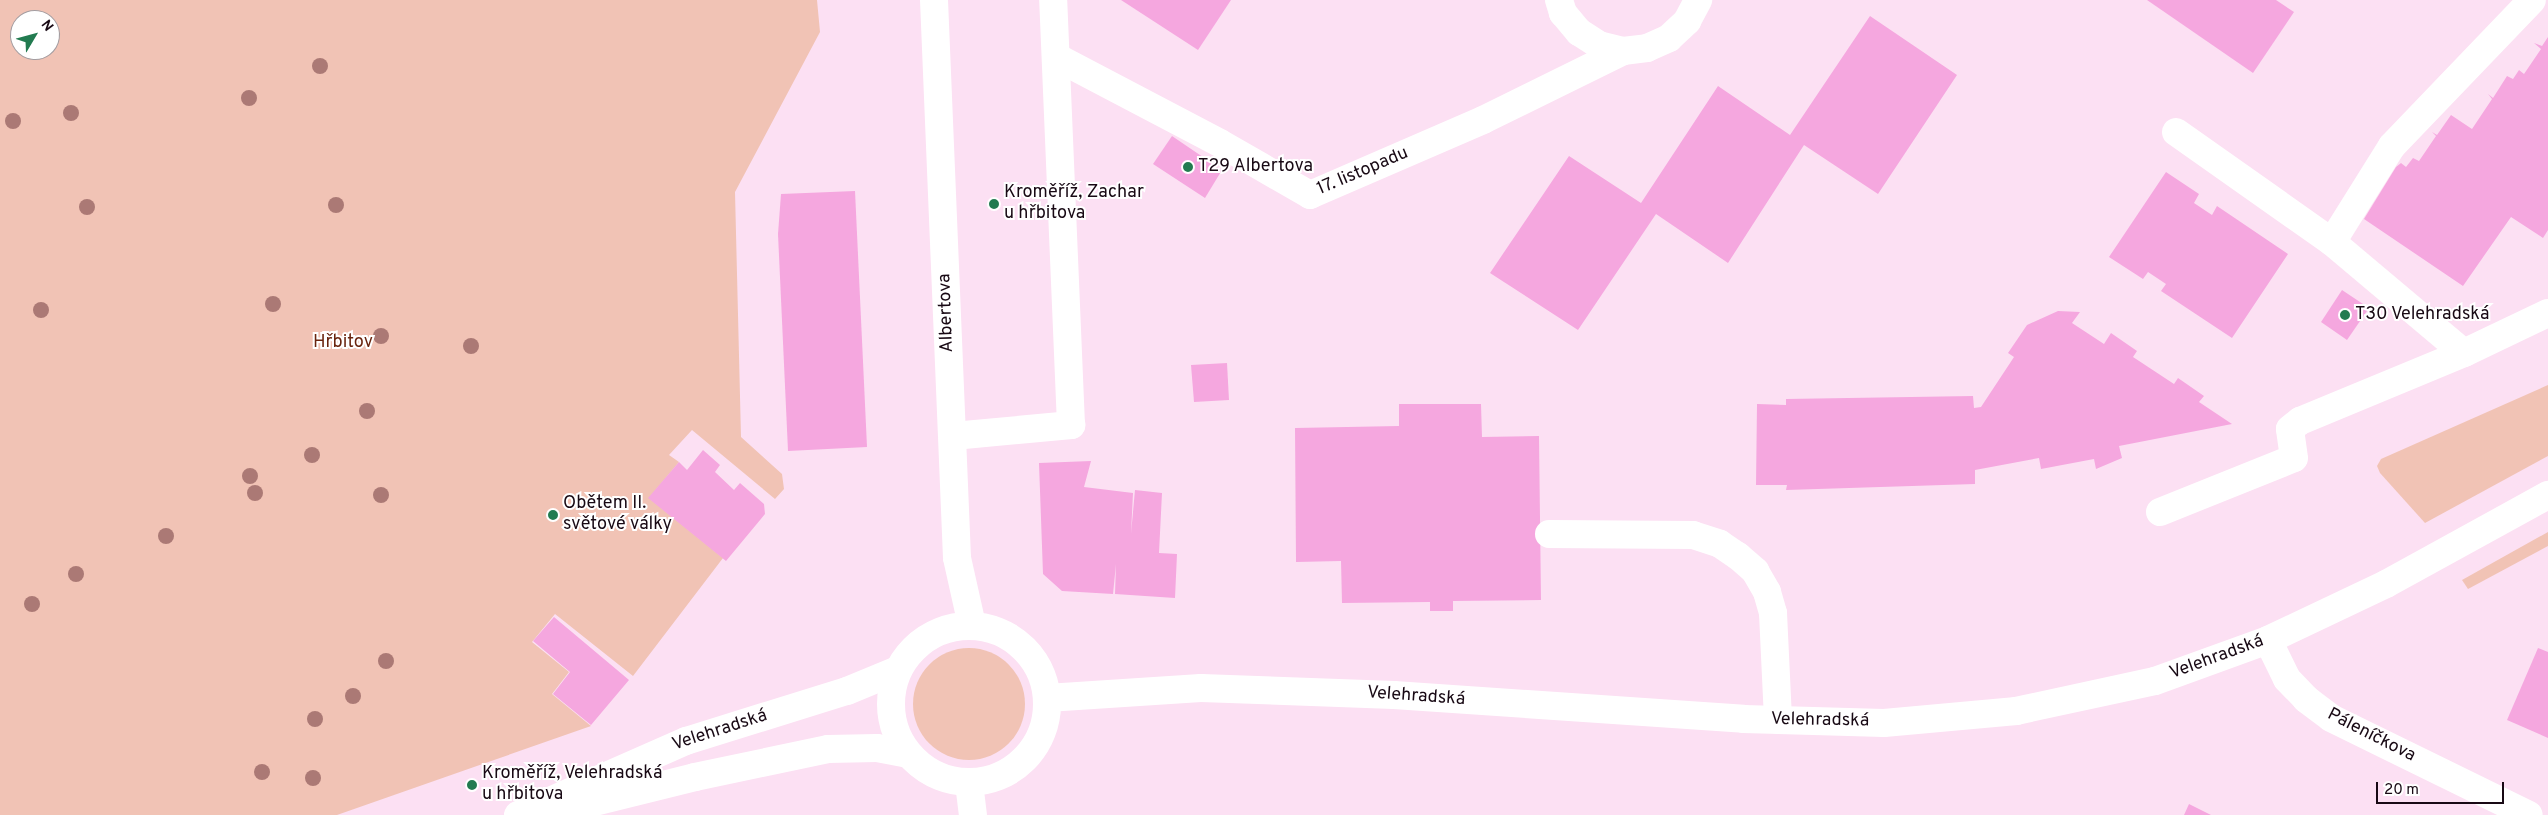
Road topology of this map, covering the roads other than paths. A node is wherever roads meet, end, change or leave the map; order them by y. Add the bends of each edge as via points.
1 (934, 0) edge
2 (1053, 0) edge
3 (1559, 0) edge
4 (1698, 0) edge
5 (2532, 0) edge
6 (1623, 50) junction
7 (1056, 57) junction
8 (2176, 132) dead end
9 (2332, 242) junction
10 (2548, 313) edge
11 (2464, 353) junction
12 (953, 436) junction
13 (2548, 495) edge
14 (2160, 512) dead end
15 (1549, 534) dead end
16 (972, 625) junction
17 (2268, 640) junction
18 (898, 670) junction
19 (1047, 698) junction
20 (1778, 720) junction
21 (908, 754) junction
22 (969, 783) junction
23 (518, 815) edge
24 (542, 815) edge
25 (973, 815) edge
26 (2529, 815) edge

1 - 12 street, Albertova
2 - 7 street
3 - 6 street, 17. listopadu via 1563,13 1578,32 1599,45
4 - 6 street, 17. listopadu via 1687,21 1670,38 1647,48
5 - 9 street via 2392,146
6 - 7 street, 17. listopadu via 1483,120 1310,196 1220,142
7 - 12 street via 1071,425
8 - 9 street
9 - 11 street
10 - 11 street
11 - 14 street via 2300,421 2290,429 2294,458
12 - 16 street, Albertova via 957,558
13 - 17 street, Velehradská via 2386,584
15 - 20 street via 1693,535 1720,544 1738,556 1755,571 1767,592 1773,613
16 - 18 street, Velehradská via 950,628 928,637 911,651
16 - 19 street, Velehradská via 996,630 1018,642 1035,659 1045,682
17 - 20 street, Velehradská via 2155,681 2016,711 1884,723
17 - 26 street, Páleníčkova via 2287,679 2331,718
18 - 21 street, Velehradská via 891,691 891,714 897,735
18 - 23 street, Velehradská via 847,691 686,741
19 - 20 street, Velehradská via 1201,688 1394,695
19 - 22 street, Velehradská via 1045,730 1033,752 1015,769 993,780
21 - 22 street, Velehradská via 946,780
21 - 24 street, Velehradská via 877,748 828,749
22 - 25 street

